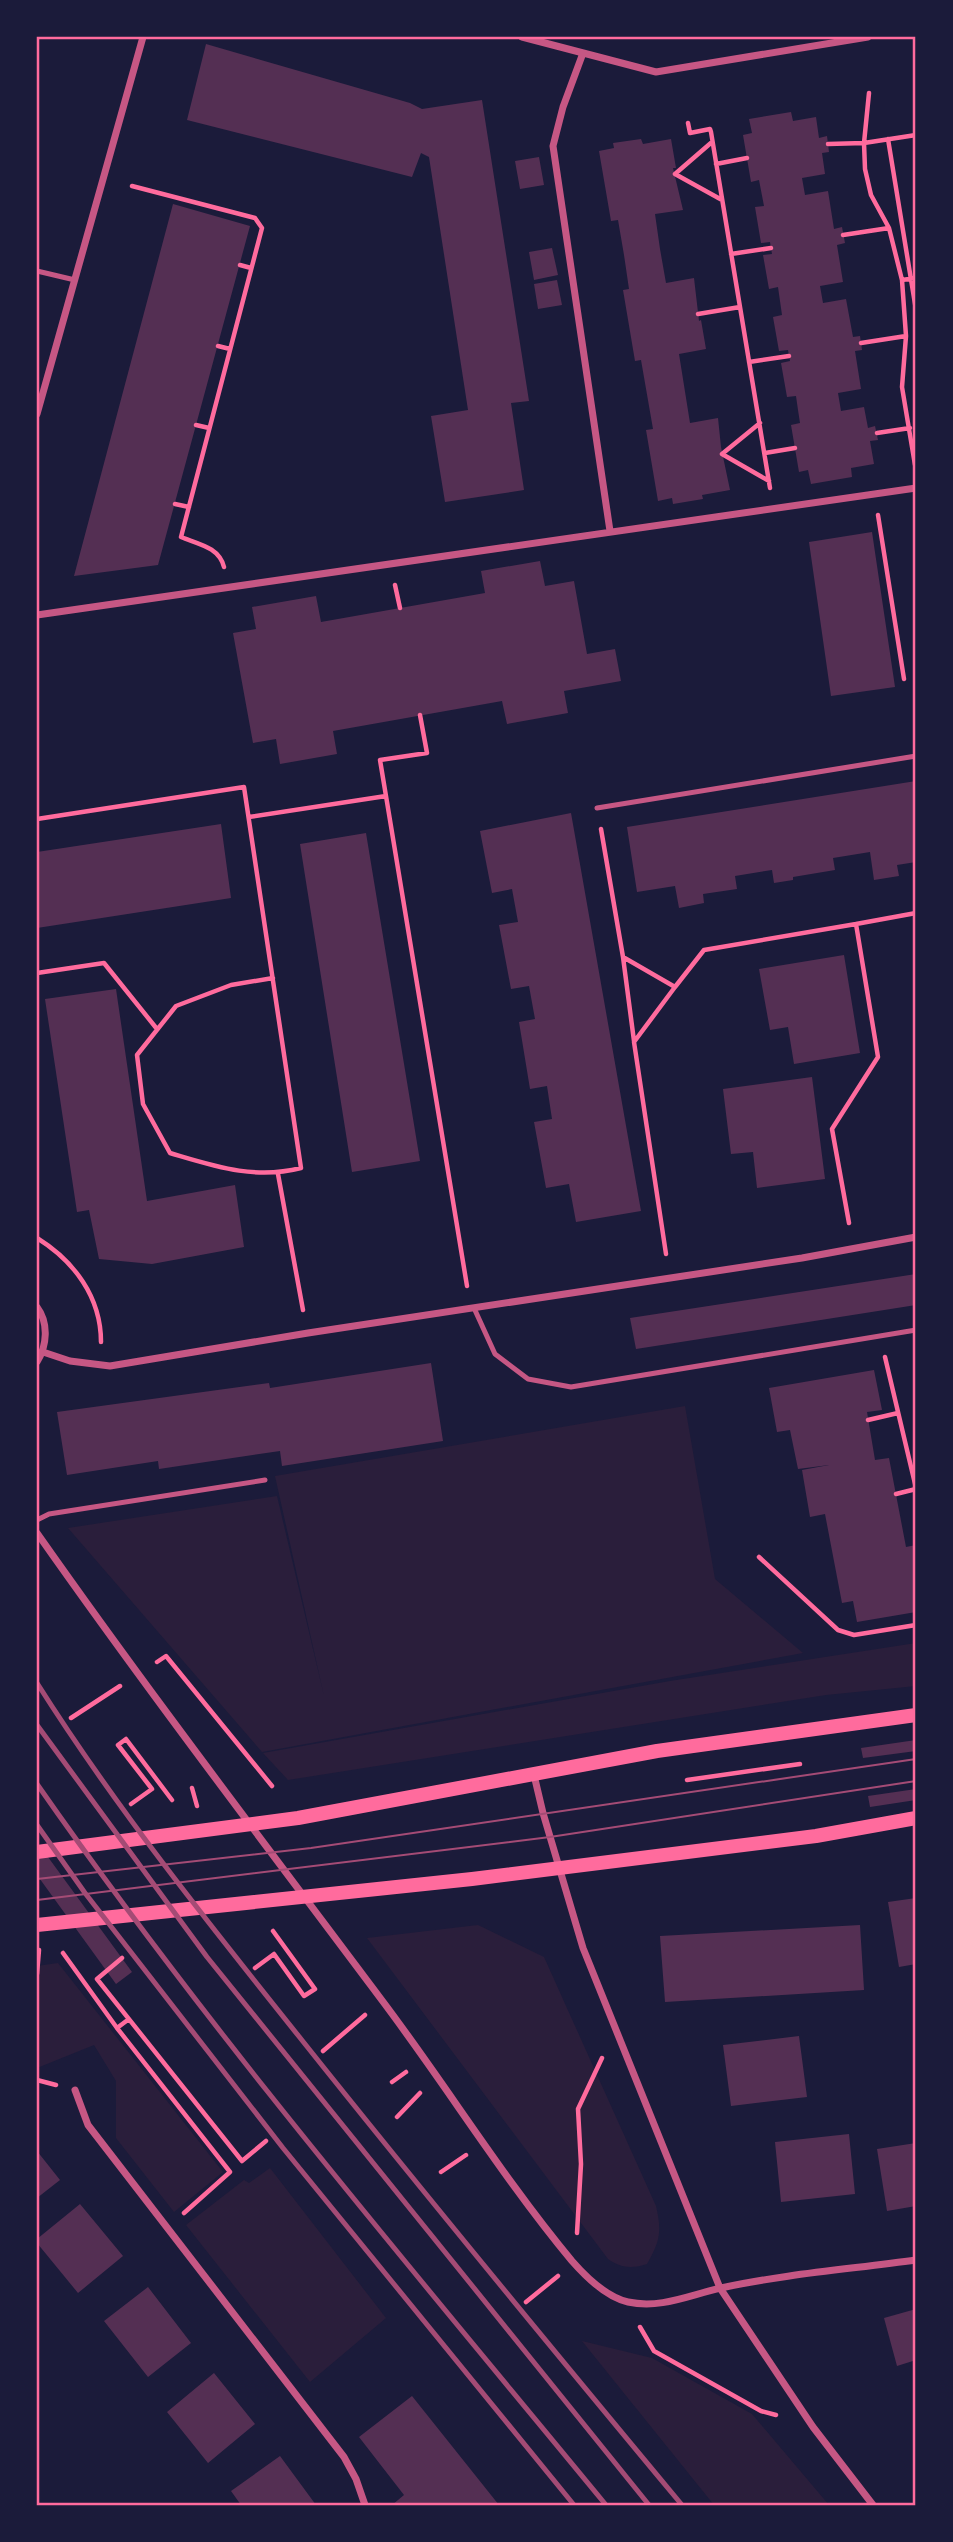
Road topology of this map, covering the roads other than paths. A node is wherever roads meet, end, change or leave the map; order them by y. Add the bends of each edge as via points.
1 (144, 37) edge
2 (522, 37) edge
3 (868, 37) edge
4 (583, 53) junction
5 (37, 271) edge
6 (75, 280) junction
7 (37, 414) edge
8 (916, 488) edge
9 (610, 531) junction
10 (37, 615) edge
11 (916, 756) edge
12 (597, 808) road end
13 (916, 1237) edge
14 (37, 1307) edge
15 (474, 1308) junction
16 (916, 1330) edge
17 (43, 1352) junction
18 (37, 1362) edge
19 (265, 1480) dead end
20 (37, 1520) edge
21 (37, 1533) edge
22 (916, 1715) edge
23 (533, 1774) junction
24 (916, 1818) edge
25 (37, 1852) edge
26 (559, 1866) junction
27 (37, 1925) edge
28 (75, 2090) dead end
29 (916, 2260) edge
30 (720, 2288) junction
31 (365, 2505) edge
32 (873, 2505) edge

1 - 6 street
2 - 4 street
3 - 4 street via 656,72
4 - 9 street via 553,146
5 - 6 lane
6 - 7 street
8 - 9 street
9 - 10 street
11 - 12 lane
13 - 15 street
14 - 17 street via 45,1325
15 - 16 lane via 495,1354 528,1378 571,1387
15 - 17 street via 110,1366
17 - 18 street
19 - 20 lane via 49,1514
21 - 30 street via 137,1675 574,2263 603,2291 626,2302 661,2305
22 - 23 main road via 657,1751
23 - 25 main road via 298,1818
23 - 26 street
24 - 26 main road via 816,1836
26 - 27 main road
26 - 30 street via 583,1948
28 - 31 street via 88,2124 344,2457
29 - 30 street
30 - 32 street via 813,2427

